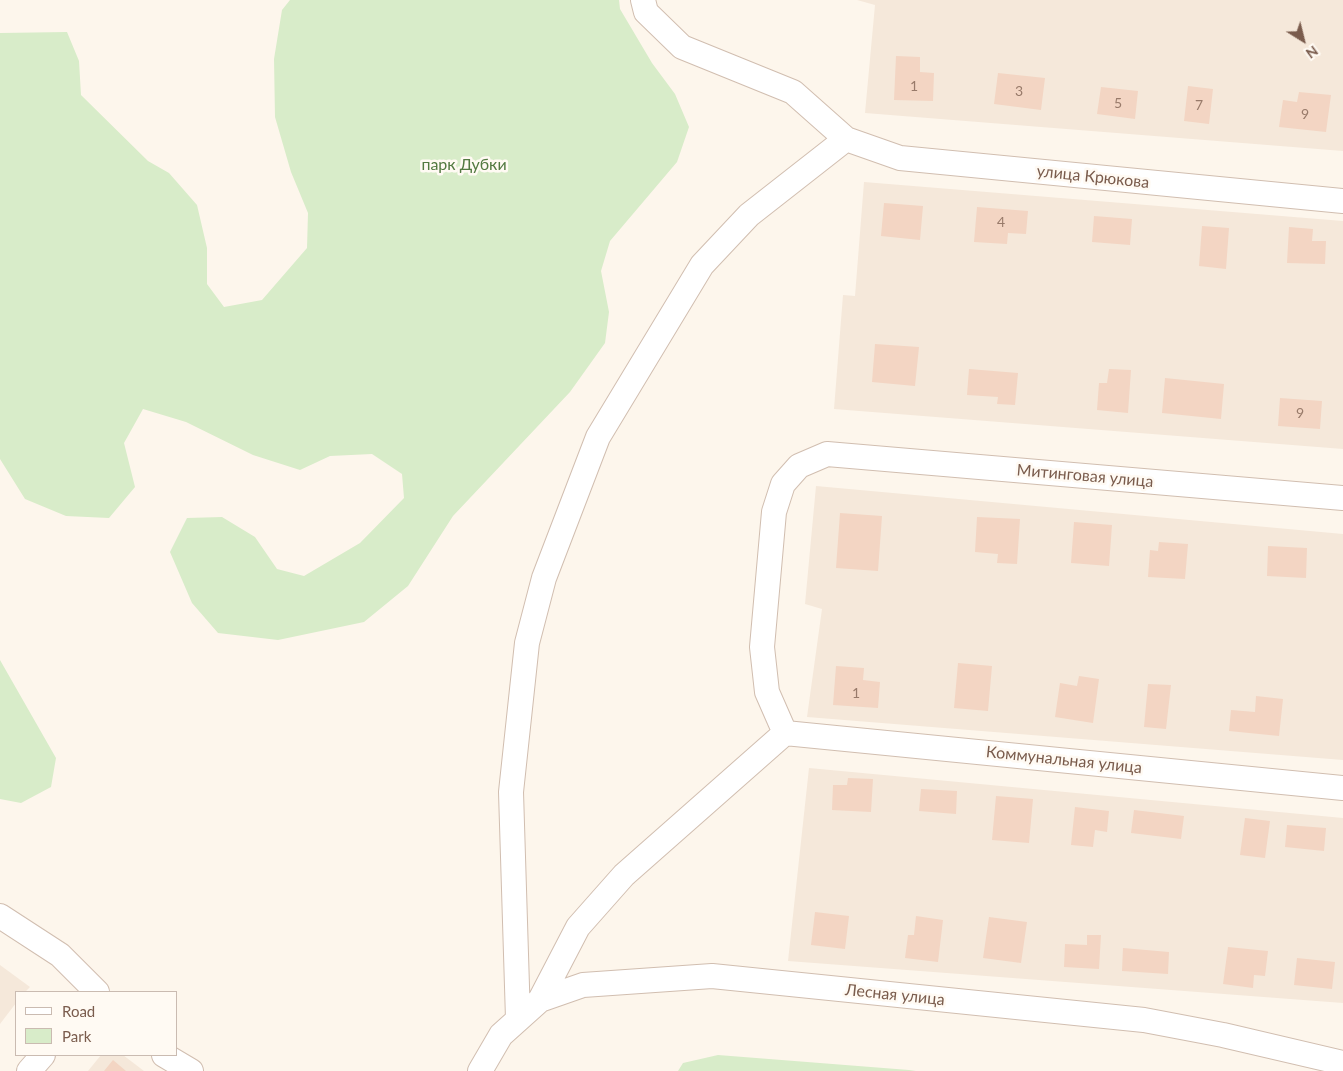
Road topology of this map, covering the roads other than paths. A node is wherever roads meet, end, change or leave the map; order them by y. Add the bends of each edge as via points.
1 (643, 0) edge
2 (846, 139) junction
3 (1343, 202) edge
4 (1343, 498) edge
5 (785, 733) junction
6 (1343, 788) edge
7 (0, 916) edge
8 (96, 991) edge
9 (540, 1000) junction
10 (518, 1019) junction
11 (42, 1056) edge
12 (166, 1056) edge
13 (1343, 1063) edge
14 (28, 1071) edge
15 (191, 1071) edge
16 (480, 1071) edge

1 - 2 street via 646,12 682,47 794,92
2 - 3 street, улица Крюкова via 900,158
2 - 10 street via 749,215 702,265 598,437 548,570 527,643 511,792
4 - 5 street, Митинговая улица via 826,454 799,466 788,478 774,512 762,647 766,692
5 - 6 street, Коммунальная улица
5 - 9 street via 624,875 578,927
7 - 8 street via 60,955
9 - 10 street, Лесная улица
9 - 13 street, Лесная улица via 583,985 712,976 1144,1020
10 - 16 street, Лесная улица via 501,1035
11 - 14 street
12 - 15 street

